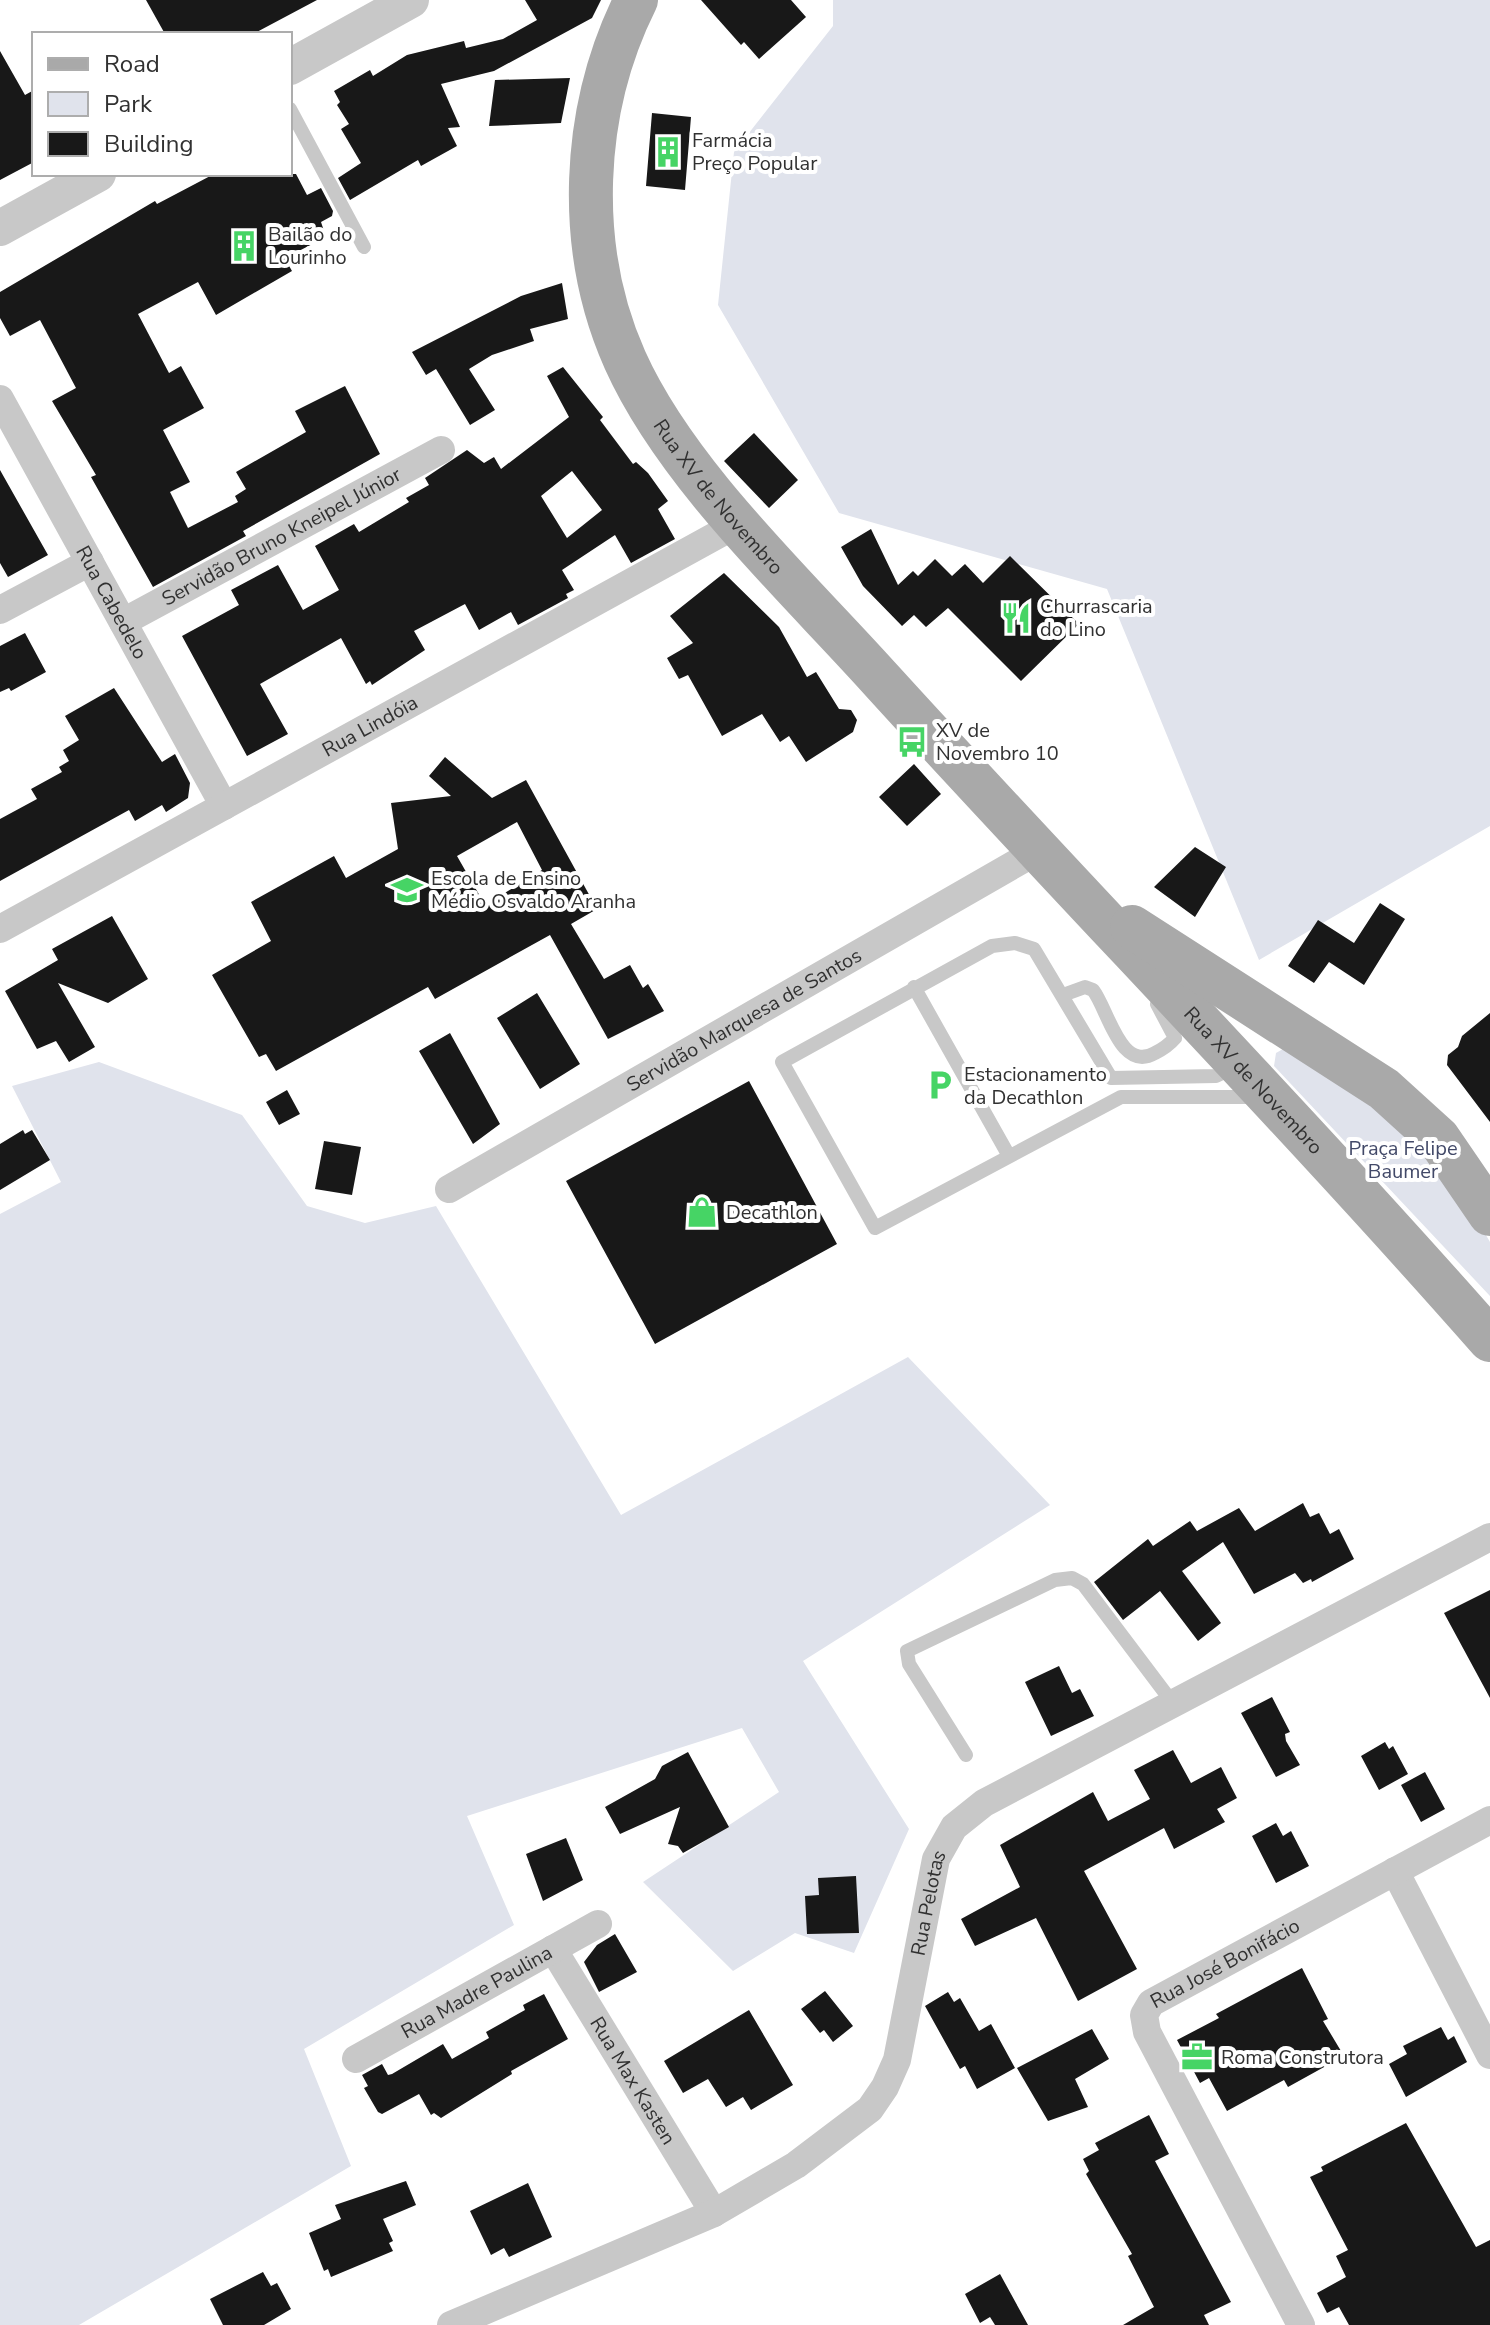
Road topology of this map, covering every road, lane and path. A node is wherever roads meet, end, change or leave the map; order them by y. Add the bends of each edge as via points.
1 (411, 0) edge
2 (636, 0) edge
3 (292, 66) edge
4 (292, 113) edge
5 (94, 176) edge
6 (0, 228) edge
7 (364, 247) dead end
8 (0, 399) edge
9 (441, 450) dead end
10 (739, 523) junction
11 (90, 562) junction
12 (0, 610) edge
13 (123, 622) junction
14 (224, 806) junction
15 (1039, 850) junction
16 (1080, 893) junction
17 (0, 929) edge
18 (1126, 943) junction
19 (914, 987) junction
20 (1063, 995) junction
21 (1316, 1045) junction
22 (1238, 1066) junction
23 (1267, 1098) junction
24 (1009, 1156) junction
25 (449, 1189) dead end
26 (1490, 1214) edge
27 (1484, 1328) edge
28 (1490, 1537) edge
29 (1172, 1702) junction
30 (966, 1755) dead end
31 (1490, 1820) edge
32 (1395, 1871) junction
33 (598, 1924) dead end
34 (553, 1949) junction
35 (1490, 2055) edge
36 (356, 2059) dead end
37 (714, 2213) junction
38 (451, 2325) edge
39 (1301, 2325) edge

1 - 3 street
2 - 10 main road, Rua XV de Novembro via 613,59 594,150 593,250 600,290 645,401
4 - 7 lane
5 - 6 street
8 - 11 street, Rua Cabedelo
9 - 13 street, Servidão Bruno Kneipel Júnior
10 - 14 street, Rua Lindóia
10 - 15 main road, Rua XV de Novembro
11 - 12 street
11 - 13 street, Rua Cabedelo
13 - 14 street, Rua Cabedelo
14 - 17 street, Rua Lindóia
15 - 16 main road, Rua XV de Novembro
15 - 25 street, Servidão Marquesa de Santos
16 - 18 main road, Rua XV de Novembro
16 - 21 main road, Rua XV de Novembro
18 - 20 lane via 1174,1032 1169,1045 1148,1057 1132,1054 1123,1048 1093,990 1085,987
18 - 22 main road, Rua XV de Novembro
19 - 20 lane via 992,946 1015,943 1034,949
19 - 24 lane
19 - 24 lane via 782,1062 875,1228
20 - 22 lane via 1111,1078 1216,1076
21 - 22 main road via 1286,1038 1267,1043
21 - 26 main road, Rua XV de Novembro via 1410,1110 1438,1138
22 - 23 main road, Rua XV de Novembro
23 - 24 lane via 1121,1097
23 - 27 main road, Rua XV de Novembro
28 - 29 street, Rua Pelotas
29 - 30 lane via 1083,1584 1072,1578 1055,1580 907,1651 909,1664
29 - 37 street, Rua Pelotas via 1016,1783 954,1827 936,1859 928,1888 897,2060 885,2087 870,2109 831,2142
31 - 32 street, Rua José Bonifácio
32 - 35 street
32 - 39 street, Rua José Bonifácio via 1151,2003 1144,2015 1147,2032
33 - 34 street, Rua Madre Paulina
34 - 36 street, Rua Madre Paulina
34 - 37 street, Rua Max Kasten
37 - 38 street, Rua Pelotas

